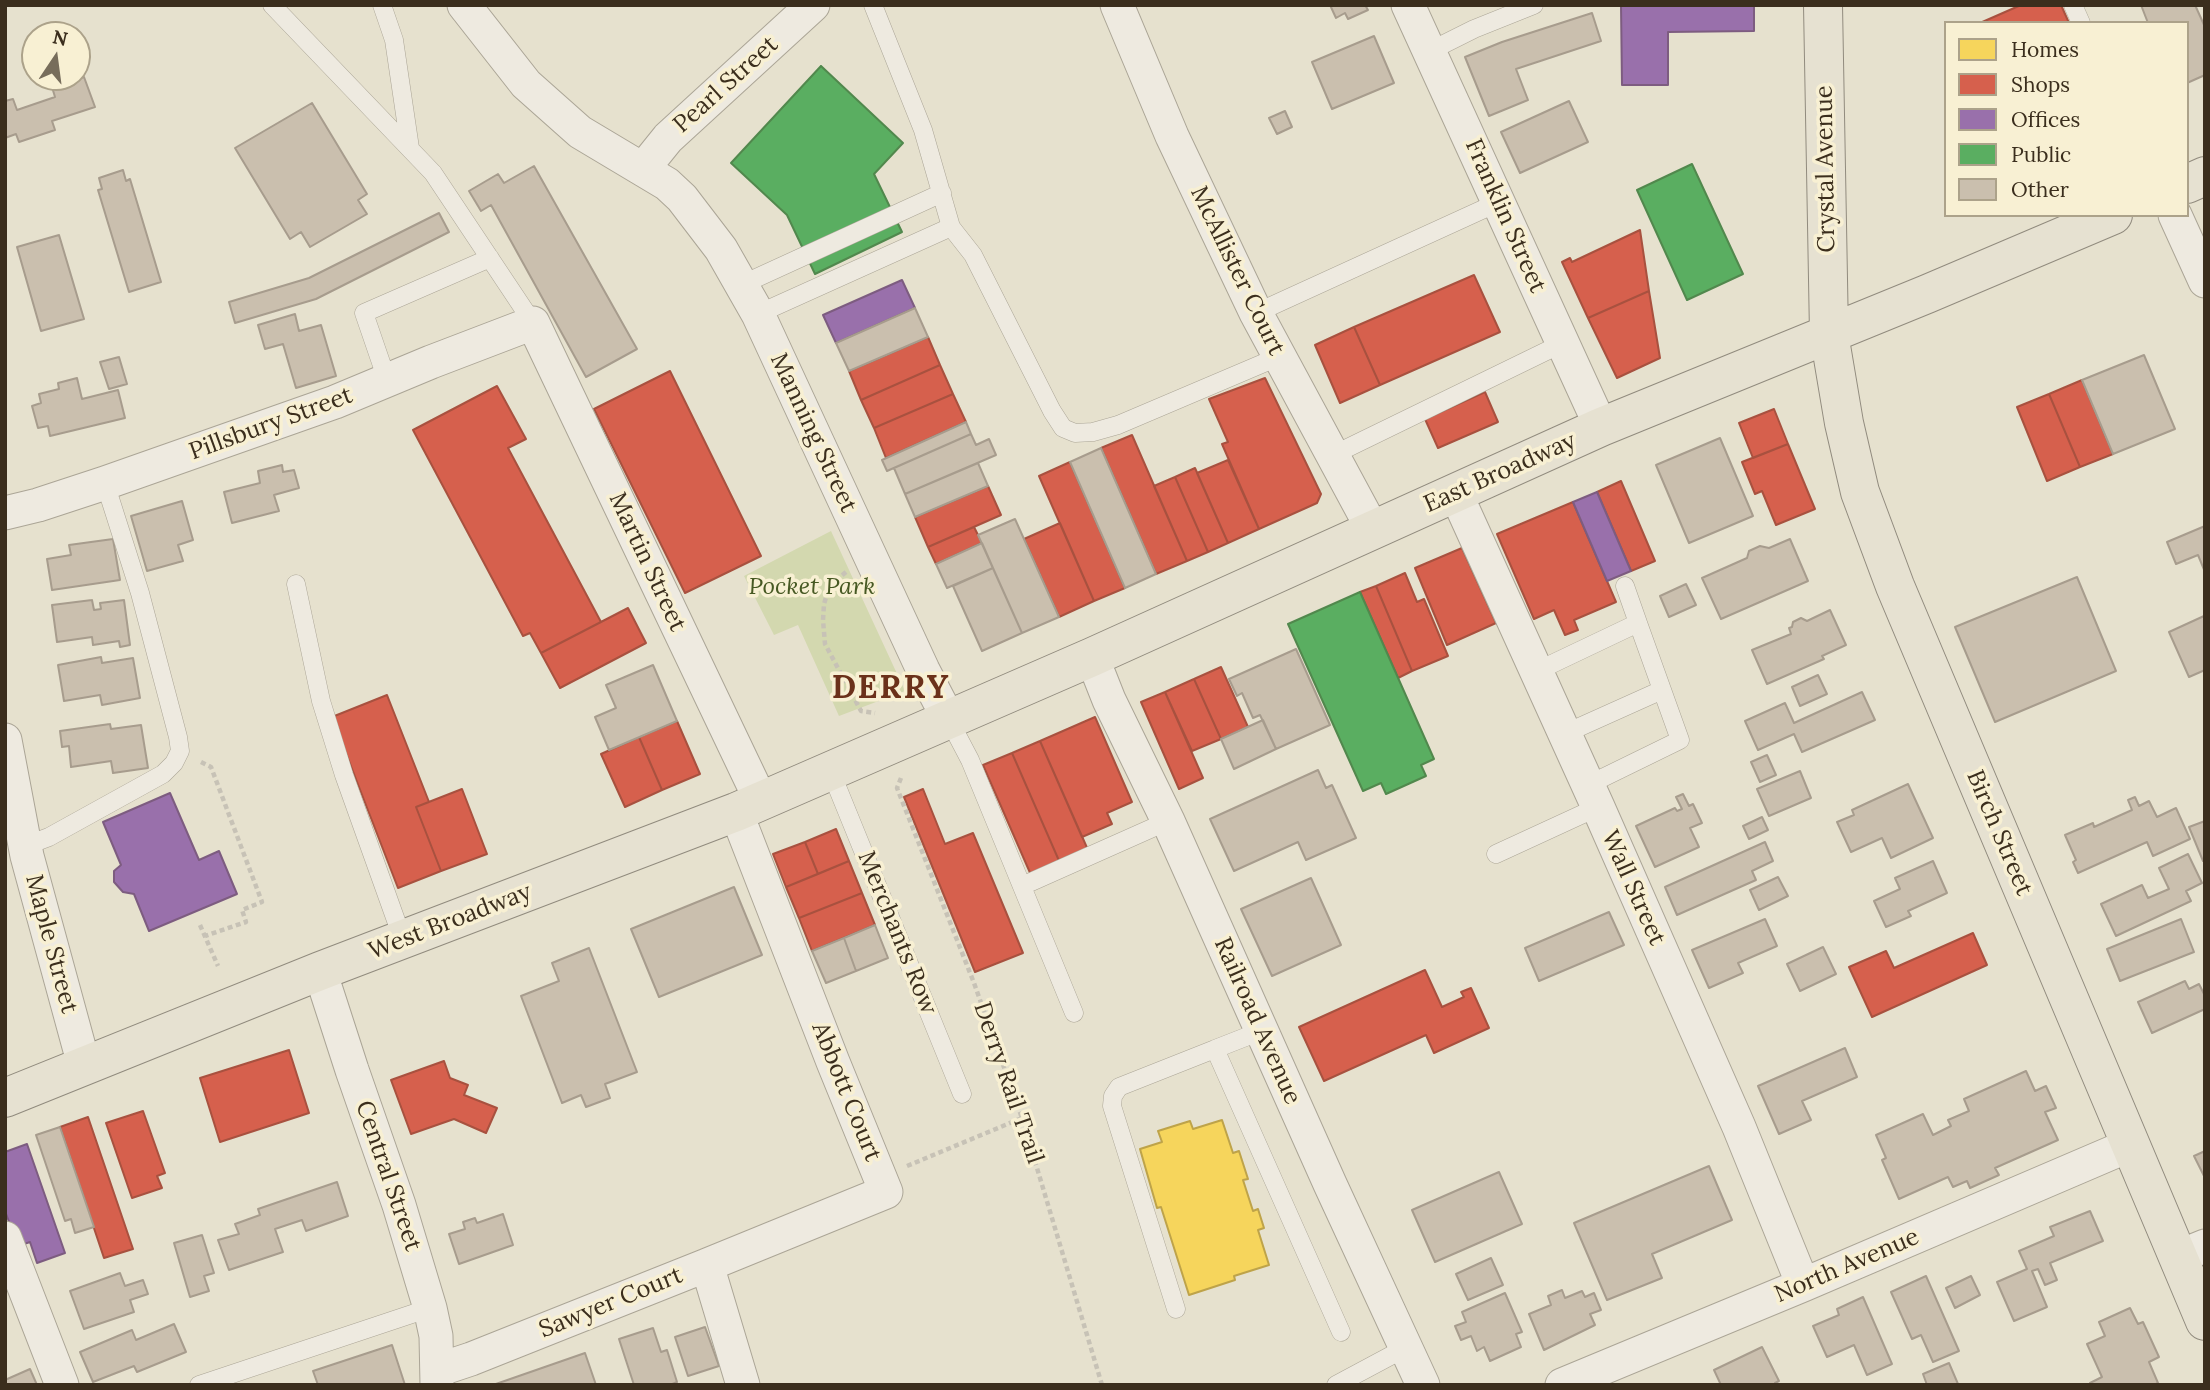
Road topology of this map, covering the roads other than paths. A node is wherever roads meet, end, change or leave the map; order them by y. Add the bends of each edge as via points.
1 (272, 5) edge
2 (382, 5) edge
3 (464, 5) edge
4 (813, 5) edge
5 (873, 5) edge
6 (1117, 5) edge
7 (1408, 5) edge
8 (1534, 5) edge
9 (1823, 5) edge
10 (2073, 5) edge
11 (2080, 21) edge
12 (1430, 51) junction
13 (410, 148) junction
14 (643, 169) junction
15 (2205, 176) edge
16 (2189, 183) edge
17 (942, 193) junction
18 (1499, 202) junction
19 (2108, 217) edge
20 (2176, 217) edge
21 (951, 227) junction
22 (490, 258) junction
23 (2205, 281) edge
24 (741, 285) junction
25 (1256, 313) junction
26 (758, 314) junction
27 (533, 323) junction
28 (1829, 334) junction
29 (1563, 343) junction
30 (1278, 357) junction
31 (387, 380) junction
32 (1601, 427) junction
33 (1333, 455) junction
34 (105, 483) junction
35 (1456, 494) junction
36 (5, 513) edge
37 (1373, 530) junction
38 (296, 584) dead end
39 (1625, 586) dead end
40 (1638, 623) junction
41 (1092, 657) junction
42 (1535, 672) junction
43 (1661, 690) junction
44 (949, 720) junction
45 (1564, 734) junction
46 (5, 740) edge
47 (893, 744) joint
48 (831, 772) junction
49 (1593, 796) junction
50 (749, 807) junction
51 (1168, 821) junction
52 (25, 846) junction
53 (1496, 854) dead end
54 (1022, 886) junction
55 (403, 940) junction
56 (320, 971) junction
57 (1074, 1013) dead end
58 (1261, 1031) junction
59 (1215, 1049) junction
60 (84, 1065) junction
61 (962, 1094) dead end
62 (5, 1098) edge
63 (2130, 1145) junction
64 (5, 1238) edge
65 (2191, 1252) edge
66 (707, 1265) junction
67 (1803, 1285) junction
68 (430, 1308) junction
69 (1175, 1308) dead end
70 (2205, 1321) edge
71 (1341, 1332) dead end
72 (1407, 1347) junction
73 (438, 1377) edge
74 (62, 1385) edge
75 (199, 1385) edge
76 (743, 1385) edge
77 (1336, 1385) edge
78 (1423, 1385) edge
79 (1562, 1385) edge

1 - 13 lane
2 - 13 lane via 394,40
3 - 14 street, Manning Street via 526,84 580,132
4 - 14 street, Pearl Street via 668,138
5 - 17 lane via 923,130
6 - 25 street, McAllister Court via 1172,136
7 - 12 street, Franklin Street
8 - 12 lane
9 - 28 main road, Crystal Avenue
10 - 11 lane
12 - 18 street, Franklin Street
13 - 22 lane via 449,194
14 - 24 street, Manning Street via 682,198 721,249
15 - 16 main road
17 - 21 lane
17 - 24 lane
18 - 25 lane
18 - 29 street, Franklin Street
19 - 28 main road, East Broadway
20 - 23 street
21 - 26 lane
21 - 30 lane via 974,255 1063,428 1075,433 1118,425
22 - 27 lane
22 - 31 lane via 365,313
24 - 26 street, Manning Street
25 - 30 street, McAllister Court
26 - 44 street, Manning Street
27 - 31 street, Pillsbury Street
27 - 50 street, Martin Street
28 - 32 main road, East Broadway
28 - 63 main road, Birch Street via 1860,492 1895,586
29 - 32 street, Franklin Street
29 - 33 lane
30 - 33 street, McAllister Court
31 - 34 street, Pillsbury Street
32 - 35 main road, East Broadway
33 - 37 street, McAllister Court
34 - 36 street, Pillsbury Street
34 - 52 lane via 140,593 180,751 163,775
35 - 37 main road, East Broadway
35 - 42 street, Wall Street
37 - 41 main road, East Broadway
38 - 55 lane via 321,701
39 - 40 lane
40 - 42 lane
40 - 43 lane
41 - 44 main road, East Broadway
41 - 51 street, Railroad Avenue
42 - 45 street, Wall Street
43 - 45 lane
43 - 49 lane via 1680,740
44 - 47 main road, East Broadway
44 - 54 lane
45 - 49 street, Wall Street
46 - 52 street, Maple Street
47 - 48 main road, West Broadway
48 - 50 main road, West Broadway
48 - 61 lane, Merchants Row
49 - 53 lane
49 - 67 street, Wall Street via 1739,1127
50 - 55 main road, West Broadway
50 - 66 street, Abbott Court via 833,1062 886,1192
51 - 54 lane
51 - 58 street, Railroad Avenue
52 - 60 street, Maple Street
54 - 57 lane
55 - 56 main road, West Broadway
56 - 60 main road, West Broadway
56 - 68 street, Central Street
58 - 59 lane
58 - 72 street, Railroad Avenue
59 - 69 lane via 1119,1087 1113,1096 1112,1106
59 - 71 lane
60 - 62 main road, West Broadway
63 - 65 main road, Birch Street
63 - 67 street, North Avenue
64 - 74 street
65 - 70 main road, Birch Street
66 - 73 street, Sawyer Court via 471,1359
66 - 76 street, Sawyer Court
67 - 79 street, North Avenue
68 - 73 street, Central Street
68 - 75 lane
72 - 77 lane
72 - 78 street, Railroad Avenue

